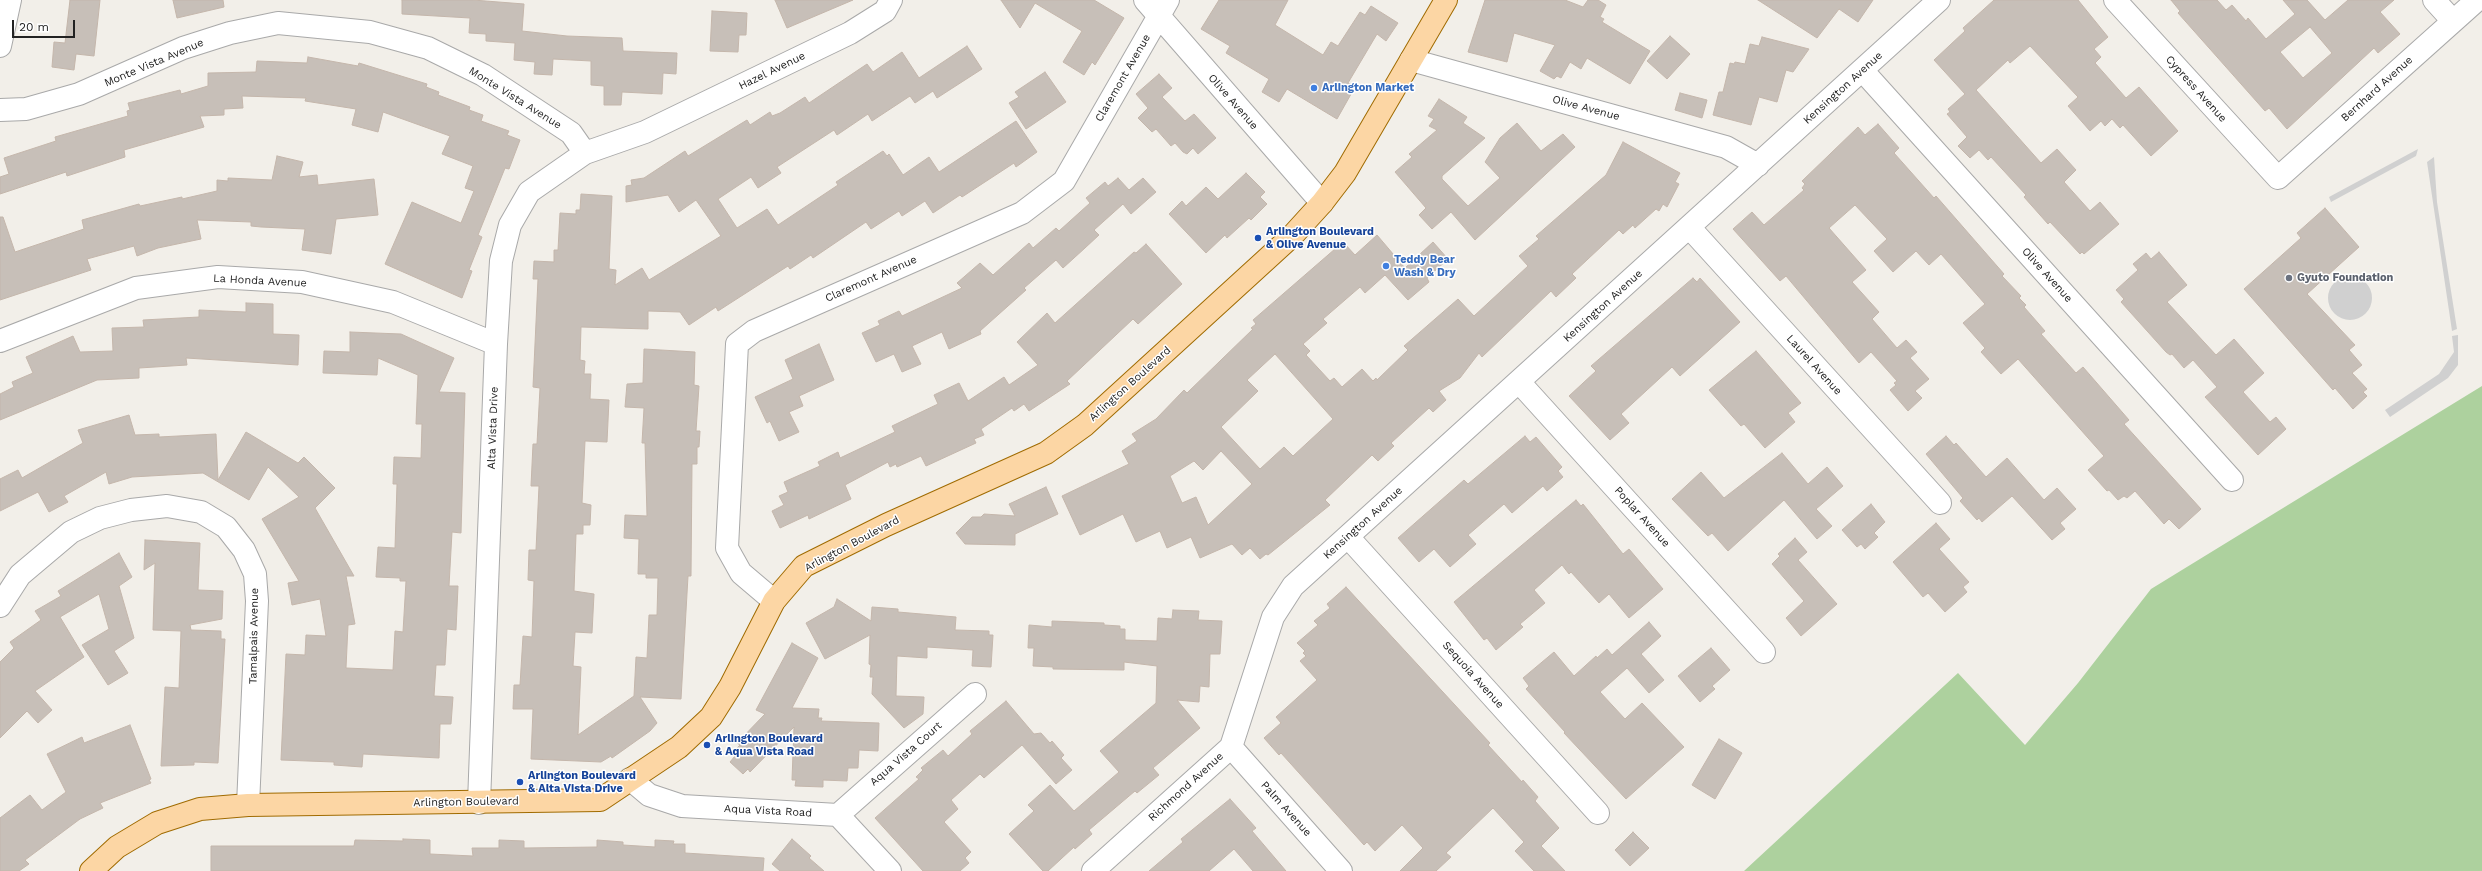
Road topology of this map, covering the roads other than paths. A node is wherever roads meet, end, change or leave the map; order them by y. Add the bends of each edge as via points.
1 (10, 0) edge
2 (891, 0) edge
3 (1446, 0) edge
4 (1939, 0) edge
5 (2115, 0) edge
6 (2434, 0) edge
7 (2477, 0) edge
8 (1157, 5) edge
9 (2453, 21) junction
10 (0, 46) edge
11 (1411, 60) junction
12 (1862, 70) junction
13 (0, 110) edge
14 (645, 132) joint
15 (585, 153) junction
16 (1758, 165) junction
17 (2278, 178) joint
18 (1322, 203) junction
19 (1689, 227) junction
20 (0, 341) edge
21 (496, 344) junction
22 (1519, 382) junction
23 (2232, 480) dead end
24 (1940, 503) dead end
25 (1348, 537) junction
26 (774, 601) junction
27 (0, 606) edge
28 (1273, 617) joint
29 (1764, 652) dead end
30 (975, 694) dead end
31 (1231, 747) junction
32 (630, 779) junction
33 (479, 803) junction
34 (248, 805) junction
35 (1598, 813) dead end
36 (838, 815) junction
37 (91, 871) edge
38 (890, 871) edge
39 (1093, 871) edge
40 (1341, 871) edge

1 - 10 street
2 - 14 street, Hazel Avenue via 884,11 850,33
3 - 11 main road, Arlington Boulevard
4 - 12 street, Kensington Avenue
5 - 17 street, Cypress Avenue
6 - 9 street
7 - 9 street, Bernhard Avenue
8 - 18 street, Olive Avenue
8 - 26 street, Claremont Avenue via 1064,181 1058,186 1022,213 754,331 737,344 727,548 741,573
9 - 17 street, Bernhard Avenue
11 - 16 street, Olive Avenue via 1726,147
11 - 18 main road, Arlington Boulevard via 1345,172
12 - 16 street, Kensington Avenue
12 - 23 street, Olive Avenue
13 - 15 street, Monte Vista Avenue via 26,109 79,94 183,48 230,33 278,23 370,32 428,48 483,75 571,133
14 - 15 street, Alta Vista Drive
15 - 21 street, Alta Vista Drive via 529,192 510,225 501,261
16 - 19 street, Kensington Avenue
18 - 26 main road, Arlington Boulevard via 1292,236 1084,426 1046,453 886,525 804,566
19 - 22 street, Kensington Avenue
19 - 24 street, Laurel Avenue
20 - 21 street, La Honda Avenue via 136,288 218,277 302,282 393,302
21 - 33 street, Alta Vista Drive
22 - 25 street, Kensington Avenue
22 - 29 street, Poplar Avenue
25 - 28 street, Kensington Avenue via 1293,586
25 - 35 street, Sequoia Avenue
26 - 32 main road, Arlington Boulevard via 730,687 711,717 679,747
27 - 34 street, Tamalpais Avenue via 20,575 71,532 100,518 131,510 167,506 201,512 226,527 244,550 255,574 258,602
28 - 31 street, Richmond Avenue
30 - 36 street, Aqua Vista Court
31 - 39 street, Richmond Avenue
31 - 40 street, Palm Avenue
32 - 33 main road, Arlington Boulevard via 600,800
32 - 36 street, Aqua Vista Road via 649,795 682,806
33 - 34 main road, Arlington Boulevard
34 - 37 main road, Arlington Boulevard via 200,809 157,823 117,847
36 - 38 street

